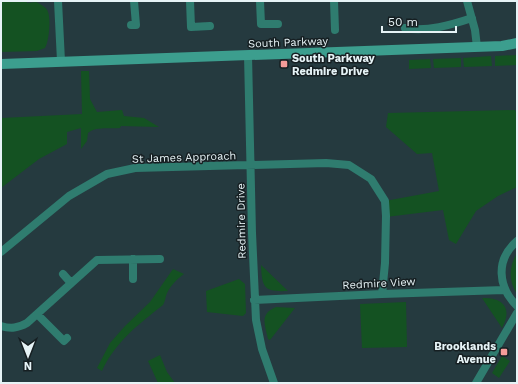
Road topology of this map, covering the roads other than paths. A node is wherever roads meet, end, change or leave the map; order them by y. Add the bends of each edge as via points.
1 (58, 1) edge
2 (134, 1) edge
3 (190, 1) edge
4 (260, 1) edge
5 (334, 1) edge
6 (467, 1) edge
7 (472, 18) junction
8 (278, 24) dead end
9 (130, 25) dead end
10 (210, 26) dead end
11 (405, 28) dead end
12 (335, 30) dead end
13 (517, 44) edge
14 (476, 46) junction
15 (248, 55) junction
16 (60, 61) junction
17 (1, 64) edge
18 (251, 165) junction
19 (517, 241) edge
20 (1, 252) edge
21 (133, 259) junction
22 (160, 259) dead end
23 (63, 274) dead end
24 (133, 278) dead end
25 (71, 283) junction
26 (504, 290) junction
27 (382, 294) junction
28 (254, 300) junction
29 (517, 306) edge
30 (517, 313) edge
31 (37, 314) junction
32 (1, 326) edge
33 (67, 338) dead end
34 (274, 383) edge
35 (476, 383) edge

1 - 16 street
2 - 9 street via 136,25
3 - 10 street via 191,27
4 - 8 street via 261,24
5 - 12 street
6 - 7 street
7 - 11 street via 432,28
7 - 14 street
13 - 14 street, South Parkway
14 - 15 street, South Parkway
15 - 16 street, South Parkway
15 - 18 street, Redmire Drive
16 - 17 street, South Parkway
18 - 20 street, St James Approach via 135,168 107,174 69,196
18 - 27 street, St James Approach via 349,165 371,179 385,201
18 - 28 street, Redmire Drive
19 - 26 street via 506,254 502,269
21 - 22 street
21 - 24 street
21 - 25 street via 97,260
23 - 25 street
25 - 31 street
26 - 27 street, Redmire View
26 - 29 street
27 - 28 street, Redmire View
28 - 34 street, Redmire Drive via 262,349
30 - 35 street
31 - 32 street via 21,327
31 - 33 street via 64,341

